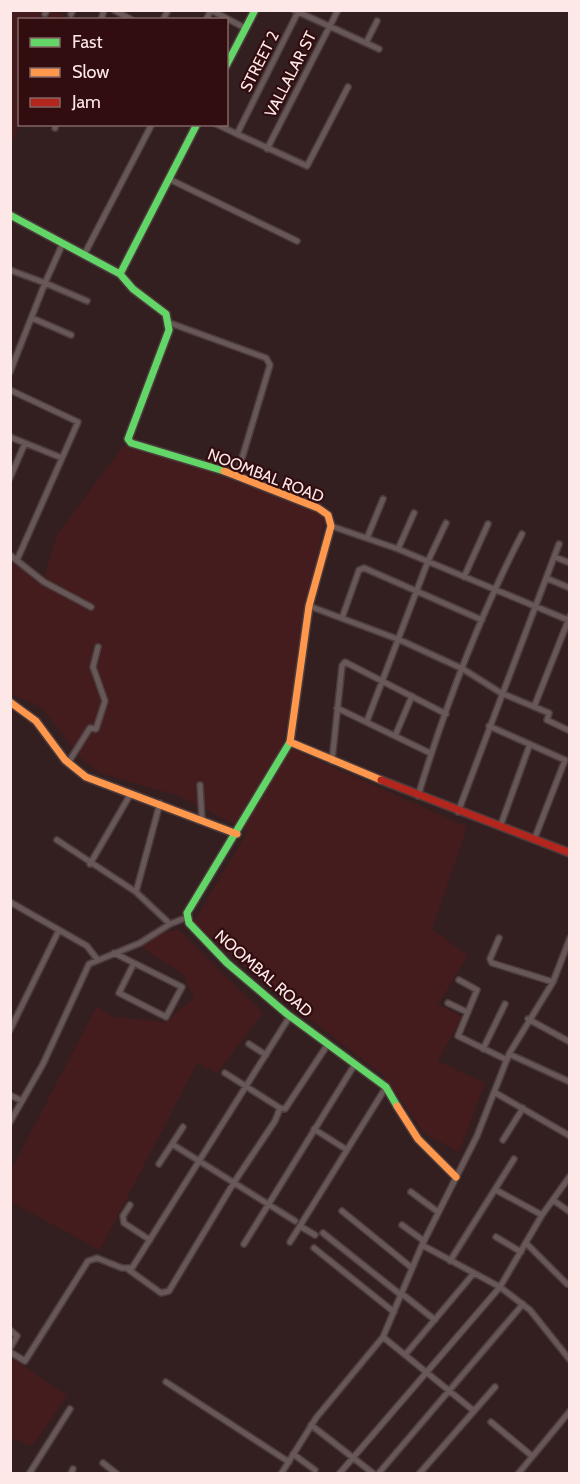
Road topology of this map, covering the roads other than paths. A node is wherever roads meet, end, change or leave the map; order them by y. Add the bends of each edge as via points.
1 (114, 10) edge
2 (211, 10) edge
3 (255, 10) edge
4 (338, 10) edge
5 (297, 11) edge
6 (128, 18) edge
7 (226, 18) edge
8 (228, 19) edge
9 (377, 21) dead end
10 (330, 25) junction
11 (245, 28) junction
12 (366, 42) junction
13 (379, 49) dead end
14 (228, 62) edge
15 (348, 87) dead end
16 (151, 126) edge
17 (196, 126) edge
18 (220, 126) edge
19 (237, 135) junction
20 (267, 149) junction
21 (169, 179) junction
22 (10, 215) edge
23 (297, 241) dead end
24 (63, 243) junction
25 (85, 253) junction
26 (10, 270) edge
27 (120, 274) junction
28 (45, 283) junction
29 (87, 301) dead end
30 (32, 318) junction
31 (170, 323) junction
32 (71, 335) dead end
33 (10, 372) edge
34 (10, 390) edge
35 (10, 437) edge
36 (25, 443) junction
37 (62, 458) junction
38 (237, 476) junction
39 (10, 478) edge
40 (383, 499) dead end
41 (414, 513) dead end
42 (446, 523) dead end
43 (488, 524) dead end
44 (331, 526) junction
45 (522, 534) dead end
46 (367, 538) junction
47 (559, 544) dead end
48 (398, 549) junction
49 (10, 555) edge
50 (555, 557) junction
51 (17, 560) junction
52 (428, 561) junction
53 (570, 563) edge
54 (464, 577) junction
55 (546, 578) junction
56 (494, 588) junction
57 (570, 588) edge
58 (417, 592) junction
59 (309, 606) junction
60 (535, 606) junction
61 (91, 607) dead end
62 (342, 618) junction
63 (569, 618) edge
64 (482, 620) junction
65 (399, 640) junction
66 (98, 647) dead end
67 (463, 669) junction
68 (382, 681) junction
69 (501, 693) junction
70 (412, 696) junction
71 (10, 702) edge
72 (534, 707) junction
73 (337, 708) junction
74 (446, 714) junction
75 (367, 721) junction
76 (489, 726) junction
77 (570, 731) edge
78 (395, 736) junction
79 (290, 742) junction
80 (530, 744) junction
81 (430, 753) junction
82 (332, 761) junction
83 (568, 761) edge
84 (68, 763) junction
85 (200, 785) dead end
86 (130, 795) junction
87 (418, 796) junction
88 (160, 803) junction
89 (458, 812) junction
90 (202, 820) junction
91 (500, 828) junction
92 (237, 834) junction
93 (57, 840) dead end
94 (534, 840) junction
95 (570, 853) edge
96 (90, 864) junction
97 (136, 892) junction
98 (10, 902) edge
99 (188, 917) junction
100 (170, 924) junction
101 (59, 930) junction
102 (499, 938) dead end
103 (570, 938) edge
104 (114, 953) junction
105 (97, 959) junction
106 (134, 963) junction
107 (459, 980) dead end
108 (553, 982) junction
109 (119, 993) junction
110 (115, 1001) dead end
111 (448, 1003) dead end
112 (505, 1004) dead end
113 (467, 1012) junction
114 (290, 1016) junction
115 (528, 1018) junction
116 (10, 1030) edge
117 (570, 1042) edge
118 (249, 1044) dead end
119 (328, 1044) junction
120 (483, 1049) junction
121 (266, 1055) junction
122 (508, 1057) junction
123 (355, 1064) junction
124 (225, 1073) dead end
125 (570, 1082) edge
126 (386, 1087) junction
127 (247, 1088) junction
128 (494, 1092) junction
129 (10, 1095) edge
130 (22, 1101) junction
131 (280, 1108) junction
132 (523, 1108) junction
133 (10, 1122) edge
134 (183, 1126) dead end
135 (314, 1129) junction
136 (570, 1136) edge
137 (503, 1140) dead end
138 (172, 1144) junction
139 (346, 1150) junction
140 (514, 1159) dead end
141 (200, 1162) junction
142 (159, 1164) dead end
143 (570, 1176) edge
144 (456, 1177) junction
145 (233, 1184) junction
146 (496, 1190) junction
147 (411, 1192) dead end
148 (553, 1200) junction
149 (130, 1205) dead end
150 (268, 1206) junction
151 (342, 1211) dead end
152 (438, 1212) junction
153 (570, 1212) edge
154 (542, 1215) junction
155 (298, 1224) junction
156 (402, 1225) dead end
157 (323, 1233) dead end
158 (315, 1235) dead end
159 (496, 1237) dead end
160 (150, 1240) junction
161 (290, 1242) dead end
162 (423, 1243) junction
163 (526, 1243) junction
164 (244, 1244) dead end
165 (314, 1248) dead end
166 (521, 1252) junction
167 (450, 1261) junction
168 (412, 1268) junction
169 (129, 1270) junction
170 (474, 1273) junction
171 (567, 1284) dead end
172 (500, 1287) junction
173 (401, 1294) junction
174 (523, 1304) junction
175 (394, 1312) junction
176 (435, 1320) junction
177 (10, 1330) edge
178 (383, 1337) junction
179 (10, 1348) edge
180 (10, 1352) edge
181 (405, 1355) junction
182 (570, 1360) edge
183 (428, 1372) junction
184 (166, 1382) dead end
185 (495, 1387) dead end
186 (449, 1390) junction
187 (69, 1409) dead end
188 (474, 1411) junction
189 (570, 1411) edge
190 (491, 1422) dead end
191 (311, 1425) junction
192 (293, 1454) junction
193 (532, 1456) junction
194 (354, 1457) junction
195 (289, 1462) junction
196 (103, 1463) dead end
197 (315, 1470) dead end
198 (29, 1473) edge
199 (117, 1473) edge
200 (281, 1473) edge
201 (339, 1473) edge
202 (376, 1473) edge
203 (419, 1473) edge
204 (518, 1473) edge

1 - 6 street
2 - 7 street
3 - 11 street
4 - 10 street, VALLALAR ST
5 - 10 street
5 - 19 street, STREET 2
8 - 11 street
9 - 12 street
10 - 12 street
10 - 20 street, VALLALAR ST
11 - 14 street
12 - 13 street
15 - 20 street via 307,166
16 - 25 street
17 - 21 street
18 - 19 street
19 - 20 street
21 - 23 street
21 - 27 street
22 - 24 street
24 - 25 street
24 - 28 street
25 - 27 street
26 - 28 street
27 - 31 street via 133,289 161,308
28 - 29 street
28 - 30 street
30 - 32 street
30 - 33 street
31 - 38 street via 266,358 270,365
31 - 38 street, NOOMBAL ROAD via 128,439 147,449
34 - 37 street via 78,422
35 - 36 street
36 - 37 street
36 - 39 street
37 - 51 street
38 - 44 street, NOOMBAL ROAD via 327,513
40 - 46 street
41 - 48 street
42 - 52 street
43 - 54 street
44 - 46 street
44 - 59 street, NOOMBAL ROAD
45 - 56 street
46 - 48 street
47 - 50 street
48 - 52 street
49 - 51 street
50 - 53 street
50 - 55 street
51 - 61 street via 44,582
52 - 54 street
52 - 58 street
54 - 56 street
55 - 57 street
55 - 60 street
56 - 60 street
56 - 64 street
58 - 62 street via 364,568 359,570
58 - 64 street
58 - 65 street
59 - 62 street
59 - 79 street, NOOMBAL ROAD
60 - 63 street
60 - 69 street
62 - 65 street
63 - 72 street
64 - 67 street
65 - 67 street
65 - 68 street
66 - 84 street via 93,667 105,701 96,729 90,728
67 - 69 street
67 - 74 street
68 - 70 street
68 - 73 street via 345,662
68 - 75 street
69 - 72 street
69 - 76 street
70 - 74 street
70 - 78 street
71 - 84 street via 36,721
72 - 77 street via 549,713 547,720
73 - 75 street
73 - 82 street
74 - 81 street
75 - 78 street
76 - 80 street
76 - 89 street
78 - 81 street
79 - 82 street
79 - 92 street
80 - 83 street
80 - 91 street
81 - 87 street
82 - 87 street
83 - 94 street
84 - 86 street via 89,779
85 - 90 street
86 - 88 street
86 - 96 street
87 - 89 street
88 - 90 street
88 - 97 street
89 - 91 street
90 - 92 street
91 - 94 street
92 - 99 street
93 - 96 street
94 - 95 street
96 - 97 street
97 - 100 street
98 - 101 street
99 - 100 street
99 - 114 street, NOOMBAL ROAD via 189,923 227,963
100 - 104 street via 140,943
101 - 105 street via 87,946
101 - 116 street
102 - 108 street via 490,959 492,963
103 - 108 street
104 - 105 street
104 - 106 street
105 - 130 street via 90,964
106 - 109 street
106 - 109 street via 182,987 166,1017
107 - 113 street via 477,990
108 - 115 street
109 - 110 street
111 - 113 street
112 - 120 street
113 - 120 street via 458,1036
114 - 119 street, NOOMBAL ROAD
114 - 121 street
115 - 117 street
115 - 122 street
118 - 121 street
119 - 123 street, NOOMBAL ROAD
119 - 131 street via 285,1109
120 - 122 street
121 - 127 street
122 - 125 street
122 - 128 street
123 - 126 street, NOOMBAL ROAD
123 - 135 street
124 - 127 street
126 - 139 street
126 - 144 street, NOOMBAL ROAD via 417,1139
127 - 131 street
127 - 141 street
128 - 132 street
128 - 144 street
129 - 130 street
130 - 133 street
131 - 145 street
132 - 136 street
132 - 137 street
134 - 138 street
135 - 139 street
135 - 150 street
138 - 141 street
138 - 142 street
139 - 155 street
140 - 146 street
141 - 145 street
141 - 160 street
143 - 148 street
144 - 152 street
145 - 150 street
145 - 169 street via 169,1292 161,1293
146 - 154 street
146 - 167 street
147 - 152 street
148 - 153 street
148 - 154 street
149 - 160 street via 124,1222
150 - 155 street
150 - 164 street
151 - 168 street
152 - 162 street
154 - 163 street
155 - 158 street
155 - 161 street
156 - 162 street
157 - 173 street
159 - 166 street
160 - 169 street
162 - 167 street
162 - 168 street
163 - 166 street
163 - 171 street
165 - 175 street
166 - 172 street
167 - 170 street
168 - 173 street
169 - 180 street via 97,1258 88,1261 25,1361
170 - 172 street
170 - 176 street
172 - 174 street
172 - 183 street
173 - 175 street
173 - 176 street
174 - 182 street
174 - 186 street
175 - 178 street
176 - 181 street
177 - 179 street via 17,1336
178 - 181 street
178 - 191 street
181 - 183 street
183 - 186 street
183 - 194 street
184 - 195 street
185 - 188 street
186 - 188 street
186 - 202 street
187 - 198 street
188 - 203 street
189 - 193 street
190 - 193 street
191 - 192 street
191 - 194 street
192 - 195 street
192 - 197 street
193 - 204 street
194 - 201 street
194 - 202 street
195 - 200 street
196 - 199 street

